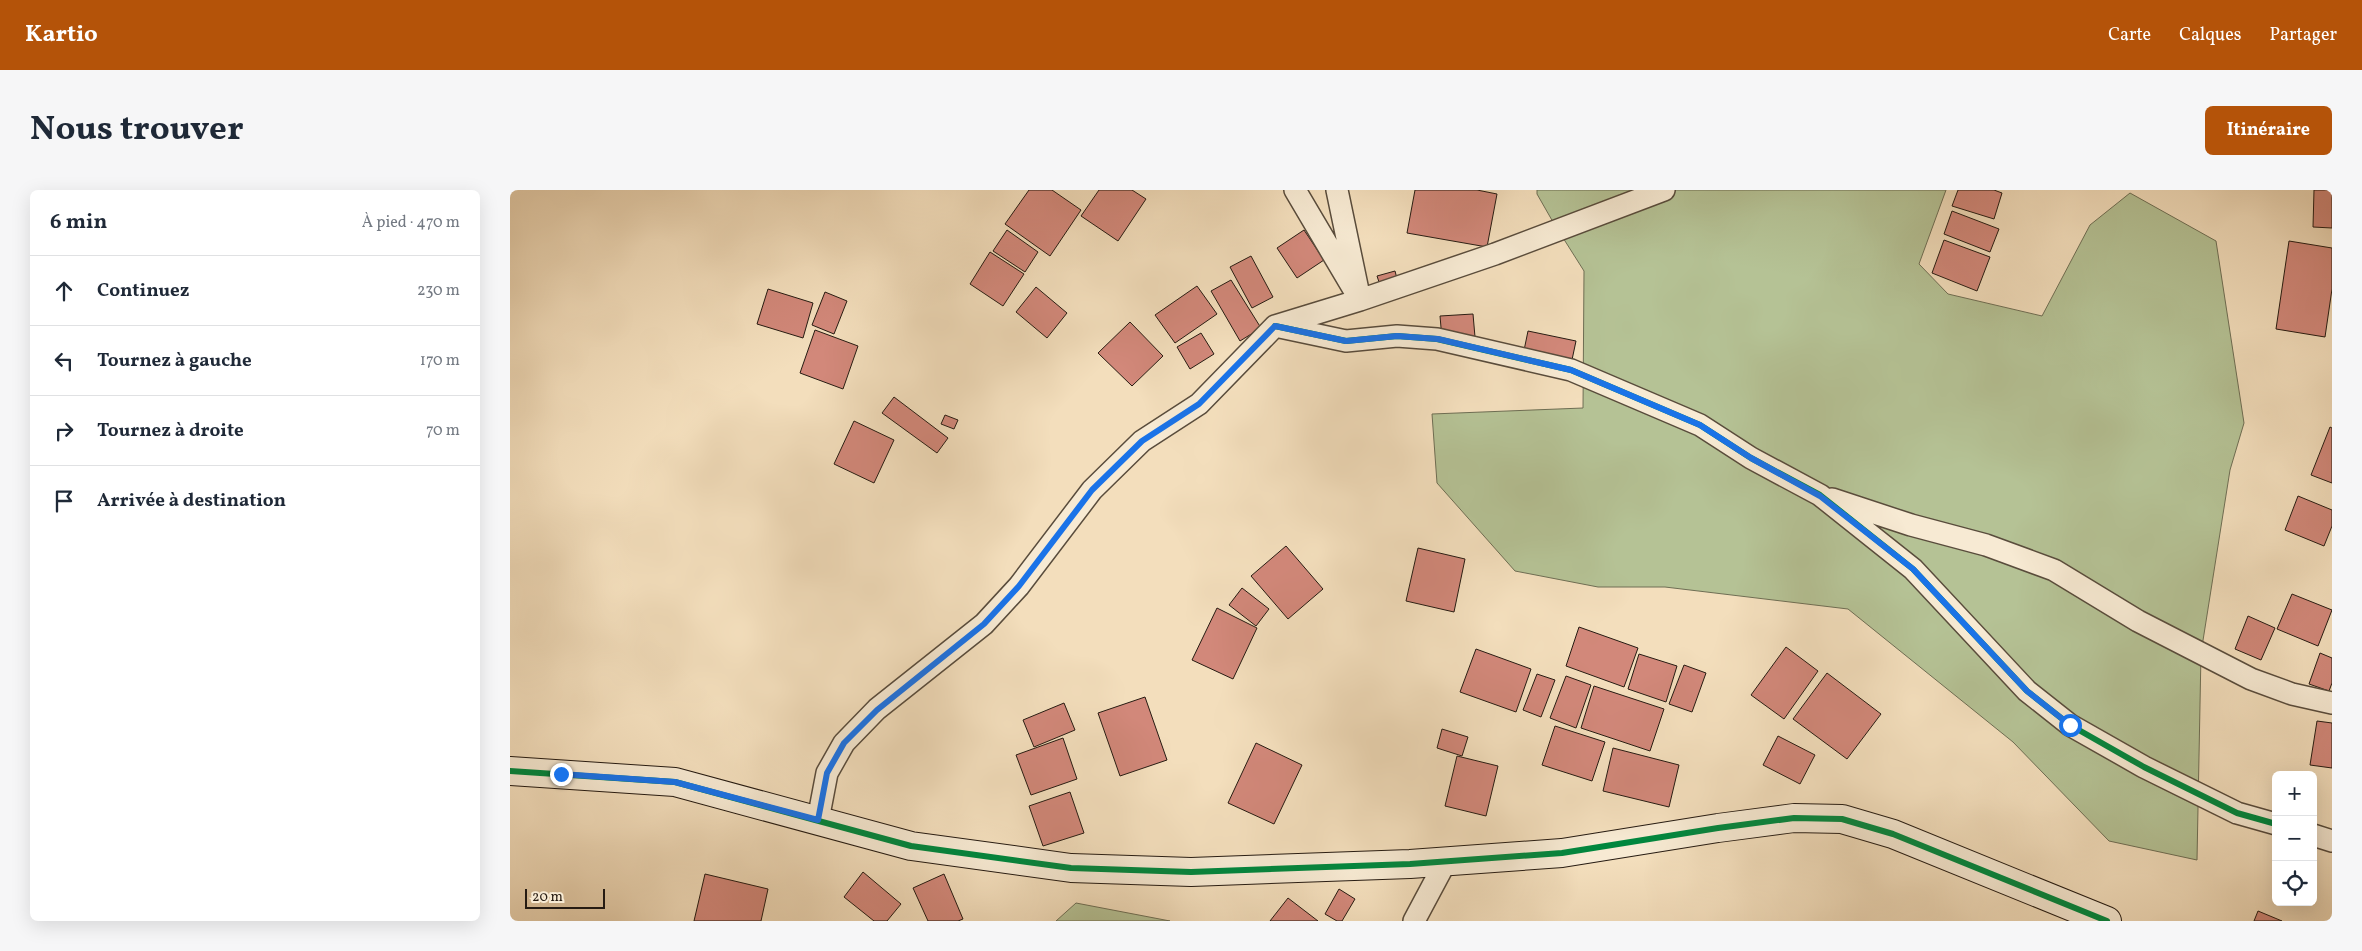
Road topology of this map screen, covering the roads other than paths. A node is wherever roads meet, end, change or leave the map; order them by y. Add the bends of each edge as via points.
1 (1296, 190) edge
2 (1337, 190) edge
3 (1664, 190) edge
4 (1360, 300) junction
5 (1275, 326) junction
6 (1820, 496) junction
7 (2332, 703) edge
8 (510, 772) edge
9 (818, 820) junction
10 (2272, 823) edge
11 (2317, 837) edge
12 (2332, 841) edge
13 (1446, 861) junction
14 (1414, 921) edge
15 (2107, 921) edge

1 - 4 street
2 - 4 street
3 - 4 street via 1495,254
4 - 5 street
5 - 6 street via 1346,341 1397,336 1438,339 1571,370 1700,425
5 - 9 street via 1199,404 1142,441 1092,490 1019,586 984,624 877,710 844,743 827,773
6 - 7 street via 1986,545 2054,570 2138,621 2251,679 2292,694
6 - 10 street via 1913,569 2027,691 2070,725 2144,767 2237,813
8 - 9 street via 675,782
9 - 13 street via 911,846 1071,868 1191,872
11 - 12 street
13 - 14 street
13 - 15 street via 1562,853 1794,818 1842,819 1893,834

